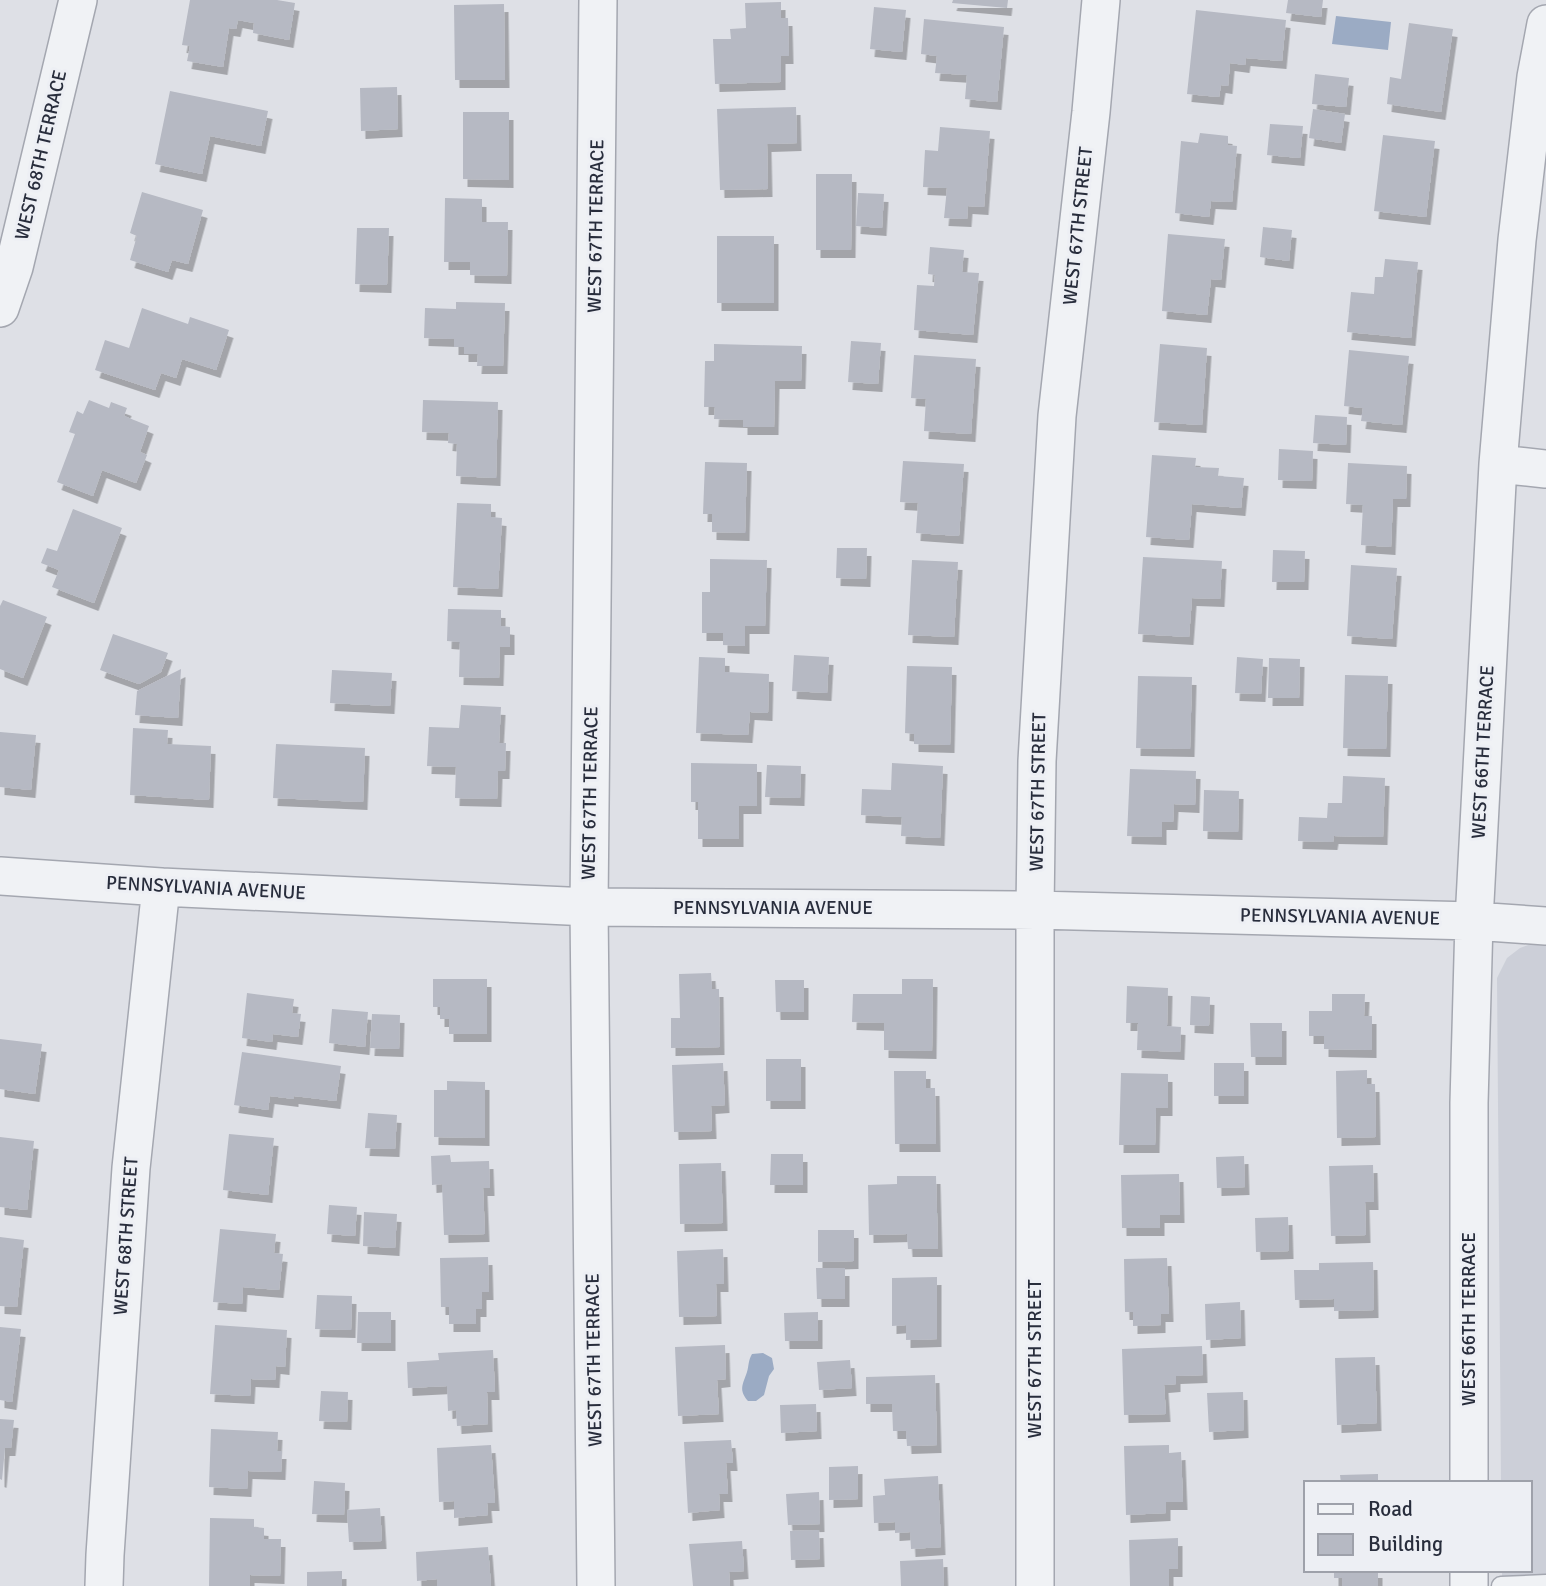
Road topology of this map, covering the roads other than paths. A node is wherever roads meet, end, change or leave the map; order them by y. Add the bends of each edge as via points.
1 (78, 0) edge
2 (598, 0) edge
3 (1101, 0) edge
4 (1545, 38) edge
5 (0, 308) edge
6 (1498, 464) junction
7 (1546, 469) edge
8 (0, 876) edge
9 (161, 887) junction
10 (589, 907) junction
11 (1035, 910) junction
12 (1474, 921) junction
13 (1546, 926) edge
14 (1469, 1481) edge
15 (1546, 1584) edge
16 (104, 1586) edge
17 (596, 1586) edge
18 (1035, 1586) edge
19 (1501, 1586) edge

1 - 5 street, WEST 68TH TERRACE via 14,267
2 - 10 street, WEST 67TH TERRACE
3 - 11 street, WEST 67TH STREET via 1057,416 1037,761
4 - 6 street, WEST 66TH TERRACE via 1536,77 1517,240
6 - 7 street
6 - 12 street, WEST 66TH TERRACE
8 - 9 street, PENNSYLVANIA AVENUE
9 - 10 street, PENNSYLVANIA AVENUE
9 - 16 street, WEST 68TH STREET via 131,1168
10 - 11 street, PENNSYLVANIA AVENUE
10 - 17 street, WEST 67TH TERRACE
11 - 12 street, PENNSYLVANIA AVENUE
11 - 18 street, WEST 67TH STREET
12 - 13 street, PENNSYLVANIA AVENUE
12 - 14 street, WEST 66TH TERRACE
15 - 19 lane

